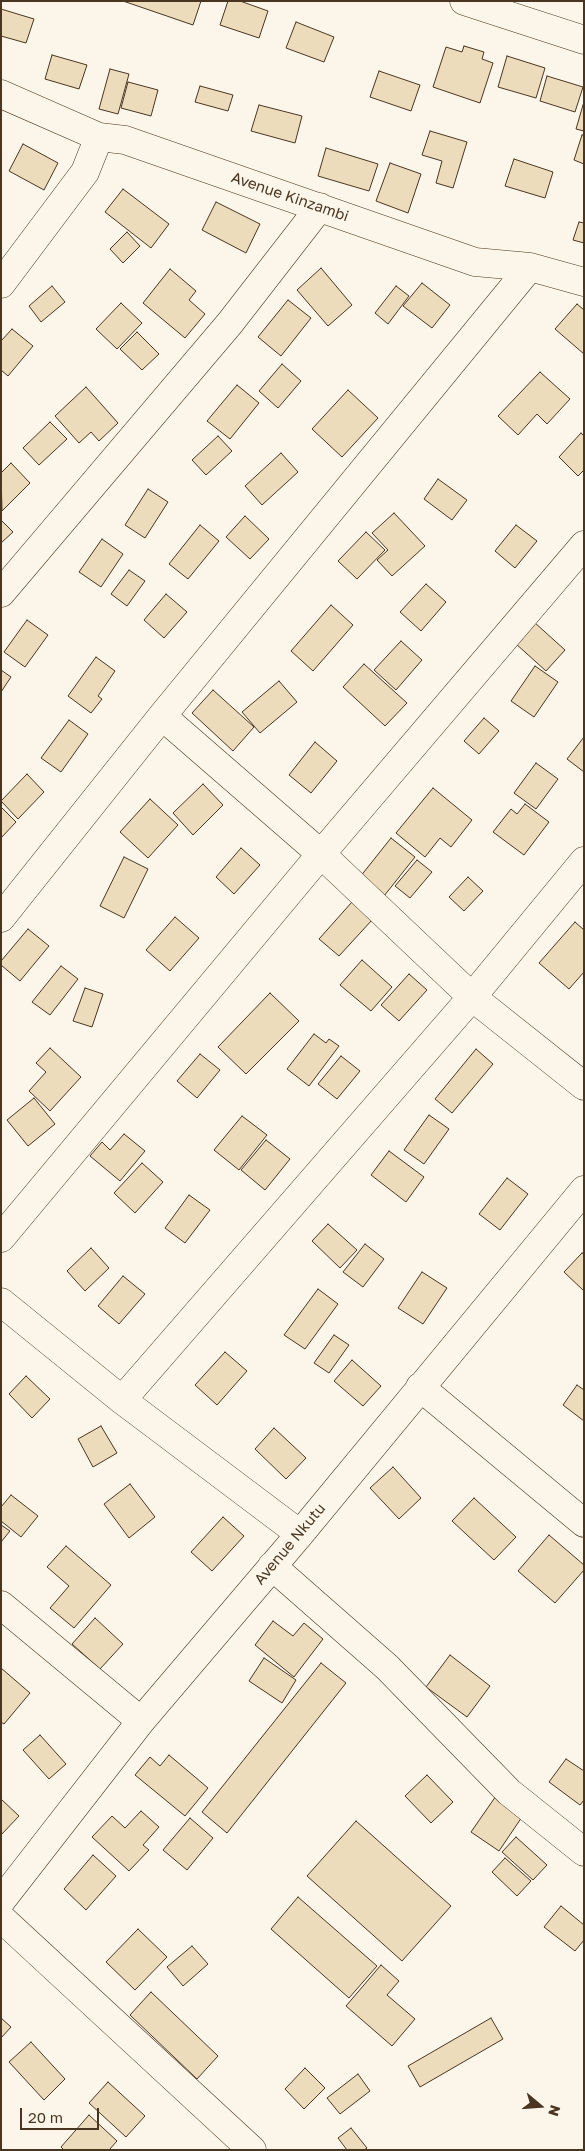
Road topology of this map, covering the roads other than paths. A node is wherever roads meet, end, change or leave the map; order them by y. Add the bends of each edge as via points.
1 (464, 1) edge
2 (584, 40) edge
3 (1, 94) edge
4 (99, 137) junction
5 (320, 207) junction
6 (530, 267) junction
7 (584, 282) edge
8 (1, 284) edge
9 (584, 545) edge
10 (1, 593) edge
11 (162, 716) junction
12 (321, 854) junction
13 (584, 861) edge
14 (1, 918) edge
15 (472, 997) junction
16 (584, 1086) edge
17 (582, 1195) edge
18 (1, 1238) edge
19 (1, 1302) edge
20 (420, 1387) junction
21 (122, 1400) junction
22 (584, 1523) edge
23 (300, 1534) junction
24 (272, 1566) junction
25 (1, 1605) edge
26 (140, 1721) junction
27 (584, 1852) edge
28 (1, 1901) edge
29 (1, 1918) edge
30 (252, 2150) edge

1 - 2 street
3 - 4 street, Avenue Kinzambi
4 - 5 street, Avenue Kinzambi via 125,140
4 - 8 street via 84,172
5 - 6 street, Avenue Kinzambi via 475,262
5 - 10 street via 230,323
6 - 7 street, Avenue Kinzambi
6 - 11 street
9 - 12 street
11 - 12 street
11 - 14 street
12 - 15 street
12 - 18 street
13 - 15 street
15 - 16 street
15 - 21 street
17 - 20 street, Avenue Nkutu
19 - 21 street
20 - 22 street
20 - 23 street, Avenue Nkutu
21 - 23 street
23 - 24 street, Avenue Nkutu
24 - 26 street, Avenue Nkutu
24 - 27 street via 387,1667 509,1792
25 - 26 street
26 - 28 street, Avenue Nkutu
29 - 30 street

